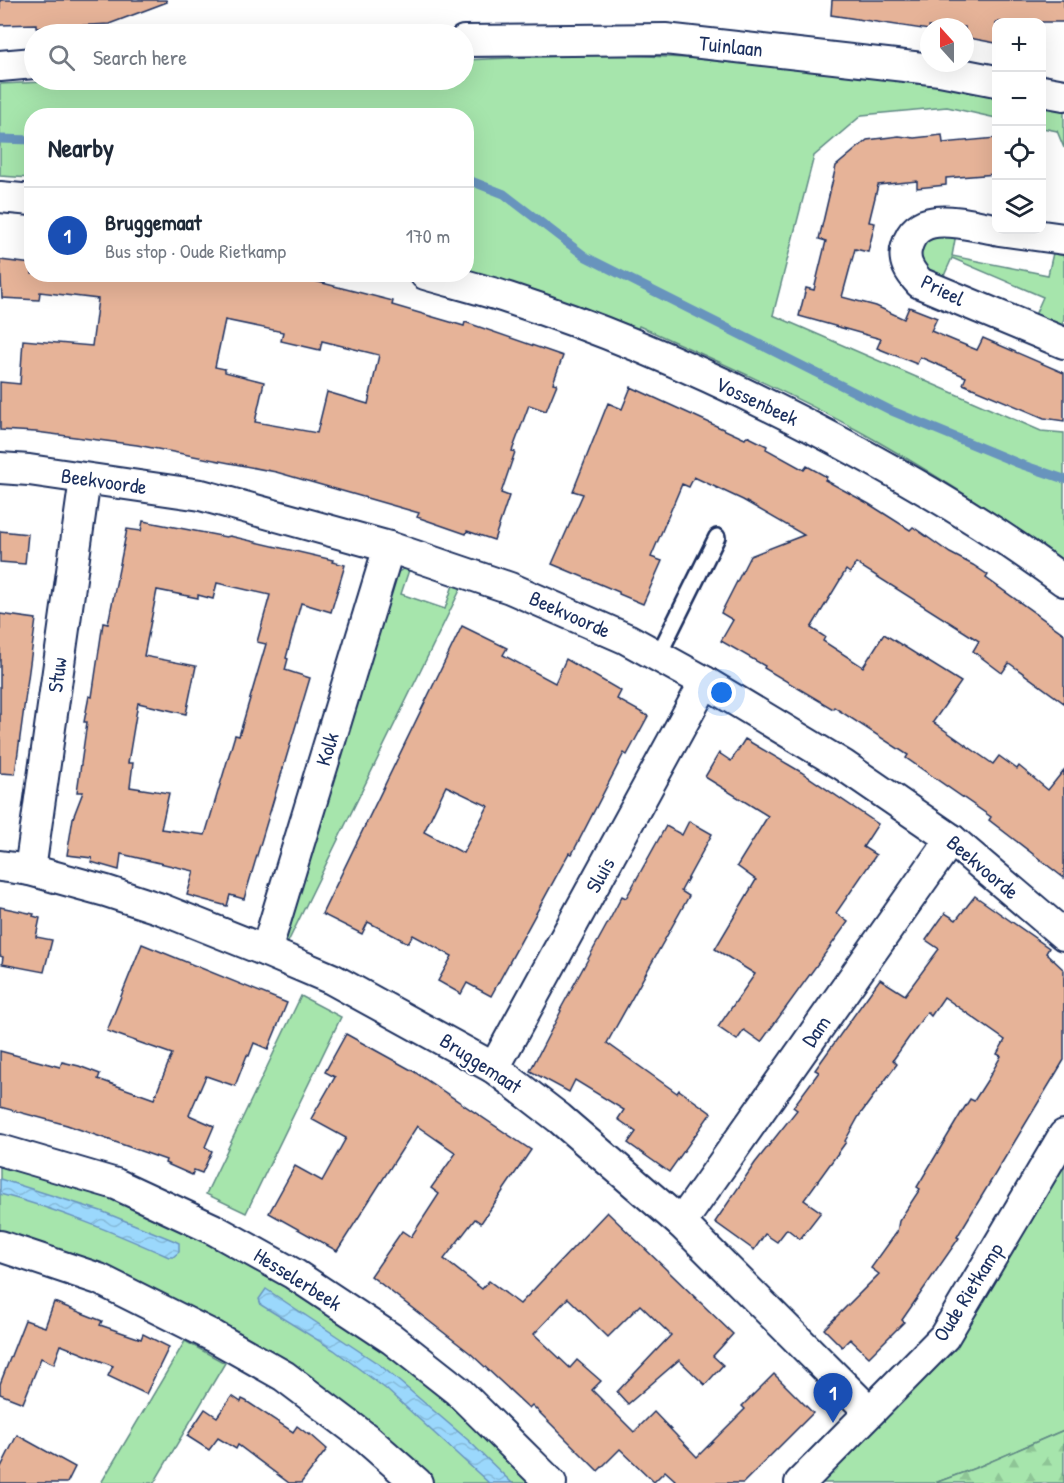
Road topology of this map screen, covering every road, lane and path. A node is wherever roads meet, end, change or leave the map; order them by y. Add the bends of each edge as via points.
1 (474, 41) edge
2 (24, 64) edge
3 (0, 66) edge
4 (992, 80) edge
5 (1046, 92) edge
6 (1064, 95) edge
7 (0, 197) edge
8 (24, 199) edge
9 (992, 228) edge
10 (1031, 234) edge
11 (1064, 239) edge
12 (454, 282) edge
13 (1064, 343) edge
14 (0, 468) edge
15 (85, 479) junction
16 (717, 537) dead end
17 (388, 547) junction
18 (1064, 581) edge
19 (658, 656) junction
20 (705, 682) junction
21 (951, 839) junction
22 (0, 866) edge
23 (30, 870) junction
24 (1064, 935) edge
25 (266, 951) junction
26 (494, 1068) junction
27 (1064, 1135) edge
28 (0, 1150) edge
29 (681, 1223) junction
30 (0, 1246) edge
31 (869, 1411) junction
32 (417, 1483) edge
33 (551, 1483) edge
34 (800, 1483) edge

1 - 4 street, Tuinlaan via 665,39 940,70
2 - 3 street
5 - 6 street
7 - 8 street
9 - 13 street, Prieel via 939,220 922,225 910,237 905,254 909,270 920,283
10 - 11 street, Prieel
12 - 18 street, Vossenbeek via 610,335 785,412 921,486
14 - 15 street, Beekvoorde
15 - 17 street, Beekvoorde via 201,495
15 - 23 street, Stuw
16 - 19 lane
17 - 19 street, Beekvoorde via 510,588
17 - 25 street, Kolk
19 - 20 street, Beekvoorde
20 - 21 street, Beekvoorde via 843,765
20 - 26 street, Sluis
21 - 24 street, Beekvoorde
21 - 29 street, Dam
22 - 23 street, Bruggemaat
23 - 25 street, Bruggemaat via 161,909
25 - 26 street, Bruggemaat via 332,979
26 - 29 street, Bruggemaat
27 - 31 street, Oude Rietkamp via 944,1337
28 - 33 street, Hesselerbeek via 116,1184 213,1229 294,1274 392,1339 458,1391
29 - 31 street, Bruggemaat
30 - 32 street via 99,1279 284,1376 366,1438
31 - 34 street, Oude Rietkamp

